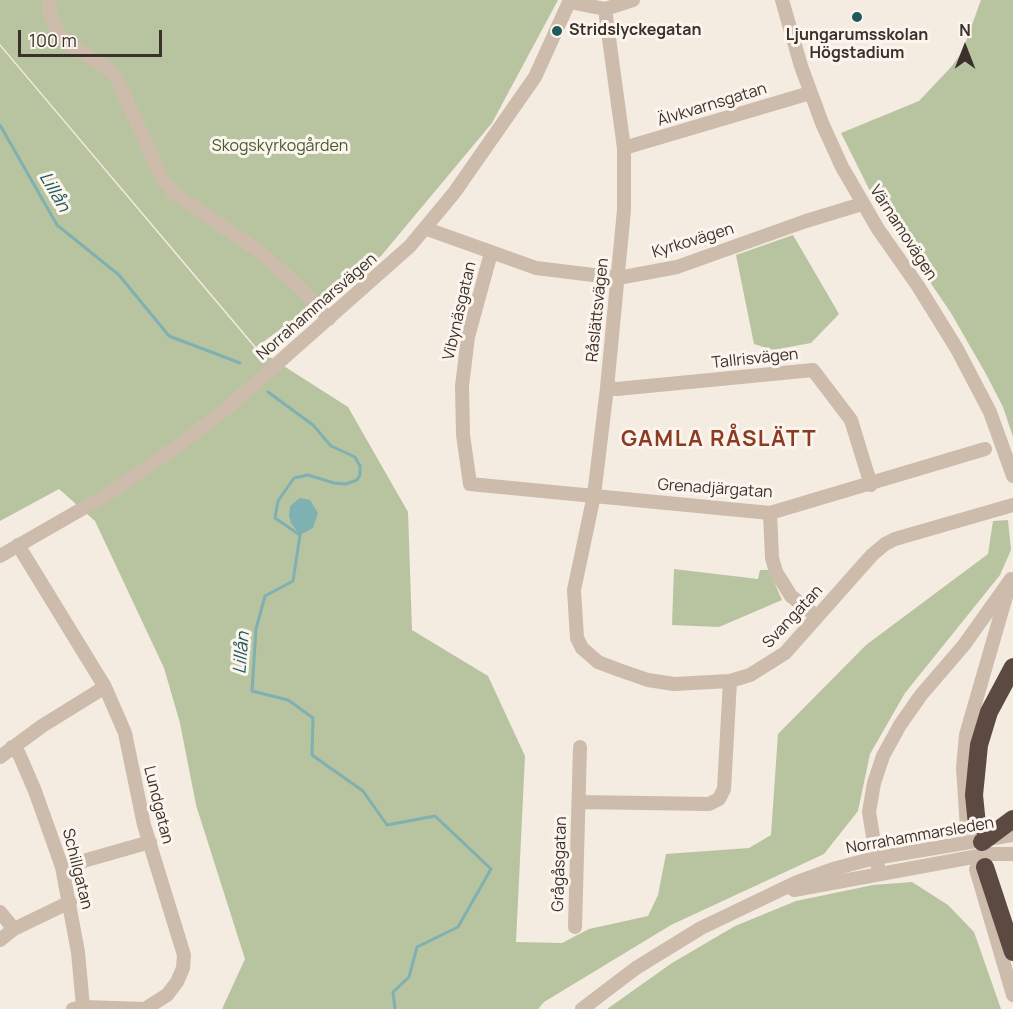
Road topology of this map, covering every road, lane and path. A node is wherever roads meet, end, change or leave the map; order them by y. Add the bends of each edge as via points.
1 (50, 0) edge
2 (633, 0) edge
3 (782, 0) edge
4 (570, 1) edge
5 (605, 9) junction
6 (810, 93) junction
7 (624, 148) junction
8 (862, 204) junction
9 (427, 229) junction
10 (491, 253) junction
11 (618, 278) junction
12 (329, 319) junction
13 (607, 388) junction
14 (985, 449) dead end
15 (1013, 476) edge
16 (470, 484) joint
17 (871, 485) junction
18 (594, 495) junction
19 (1013, 505) edge
20 (770, 513) junction
21 (18, 545) junction
22 (0, 556) edge
23 (1012, 576) edge
24 (816, 616) junction
25 (995, 633) junction
26 (964, 645) junction
27 (582, 648) joint
28 (1013, 667) edge
29 (730, 681) junction
30 (105, 687) junction
31 (12, 747) junction
32 (580, 747) dead end
33 (0, 757) edge
34 (579, 802) junction
35 (1013, 819) edge
36 (976, 832) junction
37 (1013, 835) edge
38 (150, 842) junction
39 (1013, 855) edge
40 (875, 858) junction
41 (62, 867) junction
42 (980, 868) joint
43 (879, 873) junction
44 (765, 896) junction
45 (70, 902) junction
46 (0, 912) edge
47 (575, 927) dead end
48 (14, 929) junction
49 (0, 940) edge
50 (1013, 952) edge
51 (1013, 995) edge
52 (78, 1008) edge
53 (582, 1009) edge

1 - 12 street via 50,13 62,38 116,77 162,178 175,194 263,254
2 - 5 street
3 - 6 street, Värnamovägen
4 - 5 street
4 - 9 street, Norrahammarsvägen via 535,77
5 - 7 street, Råslättsvägen
6 - 7 street, Älvkvarnsgatan
6 - 8 street, Värnamovägen
7 - 11 street, Råslättsvägen
8 - 11 street, Kyrkovägen via 677,267
8 - 15 street, Värnamovägen via 957,349 990,412
9 - 10 street, Kyrkovägen
9 - 12 street, Norrahammarsvägen
10 - 11 street, Kyrkovägen via 536,268
10 - 16 street, Vibynäsgatan via 468,337 462,386
11 - 13 street, Råslättsvägen
12 - 21 street, Norrahammarsvägen via 175,448 108,494
13 - 17 street, Tallrisvägen via 813,370 851,420
13 - 18 street, Råslättsvägen
14 - 17 street, Grenadjärgatan
16 - 18 street, Grenadjärgatan
17 - 20 street, Grenadjärgatan
18 - 20 street, Grenadjärgatan
18 - 27 street, Råslättsvägen via 574,590 577,638
19 - 24 street, Svangatan via 885,544
20 - 24 street via 776,572 791,596
21 - 22 street, Norrahammarsvägen
21 - 30 street, Lundgatan
23 - 25 street
23 - 26 street
24 - 29 street, Svangatan via 785,653 759,670
25 - 26 street
25 - 36 street via 966,735 963,768
26 - 40 street via 921,695 883,756 870,799
27 - 29 street, Svangatan via 598,662 648,680 674,684
28 - 36 highway via 989,712 979,745 974,795
29 - 34 street via 724,789 719,799 709,804
30 - 31 street
30 - 38 street, Lundgatan via 125,733
31 - 33 street
31 - 41 street, Schillgatan via 20,754
32 - 34 street, Grågåsgatan
34 - 47 street, Grågåsgatan
35 - 36 highway
36 - 37 street, Norrahammarsleden
36 - 40 street, Norrahammarsleden
38 - 41 street
38 - 52 street, Lundgatan via 182,943 183,968 167,995 145,1009
39 - 43 street, Norrahammarsleden via 989,854
40 - 43 street
40 - 44 street, Norrahammarsleden via 833,869
41 - 45 street, Schillgatan
42 - 50 highway
42 - 51 street
43 - 44 street, Norrahammarsleden
44 - 53 street, Norrahammarsleden via 662,952
45 - 48 street
45 - 52 street, Schillgatan
46 - 48 street
48 - 49 street

